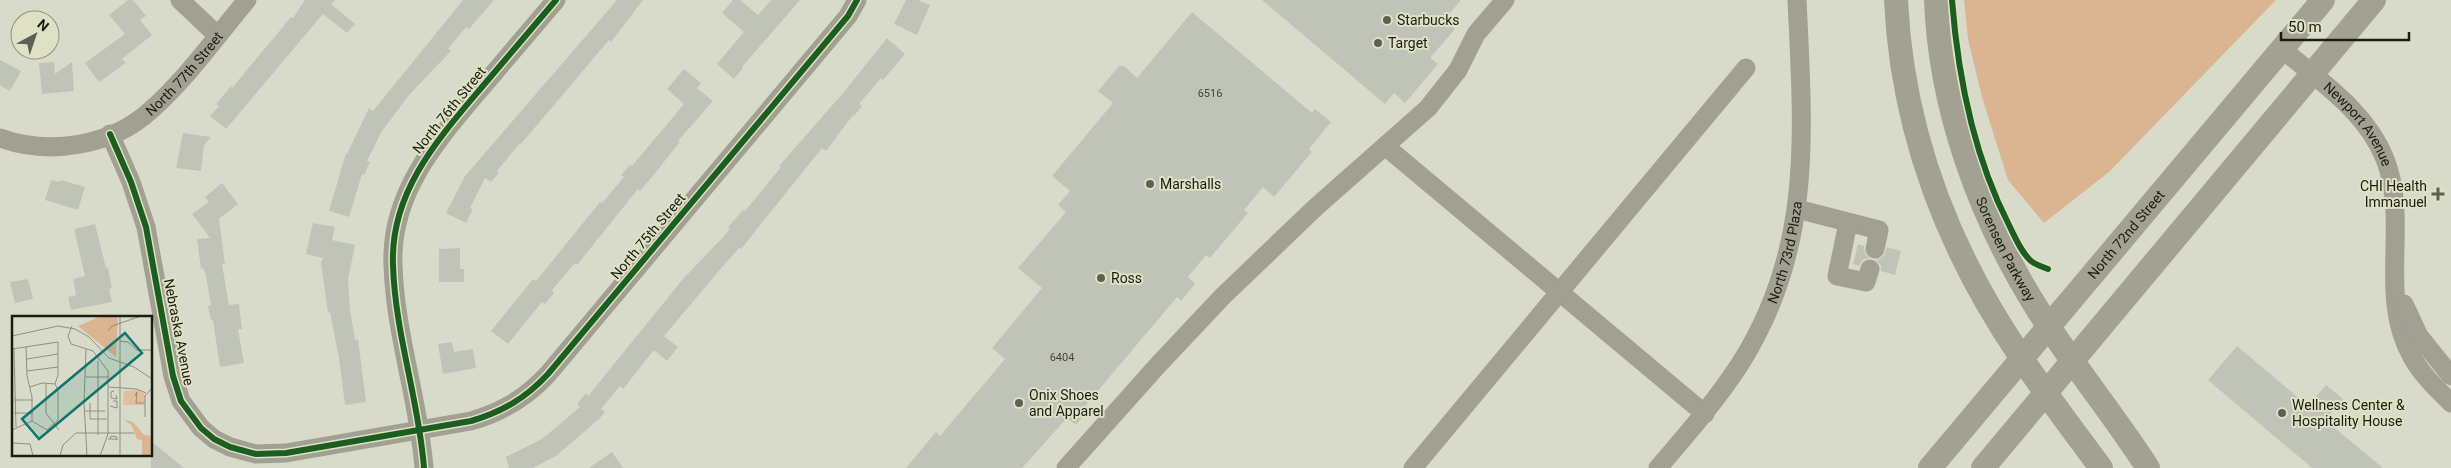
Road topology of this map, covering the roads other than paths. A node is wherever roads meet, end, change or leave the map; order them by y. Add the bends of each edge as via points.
1 (180, 0) edge
2 (247, 0) edge
3 (556, 0) edge
4 (857, 0) edge
5 (1505, 0) edge
6 (1797, 0) edge
7 (1896, 0) edge
8 (1936, 0) edge
9 (2323, 0) edge
10 (2374, 0) edge
11 (218, 35) junction
12 (2282, 49) junction
13 (1746, 68) dead end
14 (2313, 75) junction
15 (110, 134) junction
16 (0, 138) edge
17 (1386, 146) junction
18 (1797, 209) junction
19 (1848, 222) junction
20 (1875, 249) dead end
21 (1870, 269) dead end
22 (2394, 279) junction
23 (1560, 294) junction
24 (2048, 325) junction
25 (2021, 358) junction
26 (2073, 360) junction
27 (2451, 376) edge
28 (2045, 392) junction
29 (2451, 403) edge
30 (1705, 414) junction
31 (419, 430) junction
32 (424, 468) edge
33 (1066, 468) edge
34 (1413, 468) edge
35 (1658, 468) edge
36 (1930, 468) edge
37 (1983, 468) edge
38 (2101, 468) edge
39 (2148, 468) edge

1 - 11 street
2 - 11 street, North 77th Street
3 - 31 street, North 76th Street via 423,160 401,207 392,265
4 - 31 street, North 75th Street via 848,16 536,387 491,415
5 - 17 street via 1476,34 1444,91
6 - 18 street, North 73rd Plaza via 1802,118
7 - 25 main road via 1907,90 1929,178 1968,268
8 - 24 main road, Sorensen Parkway via 1945,75 1966,158 2006,255
9 - 12 main road, North 72nd Street
10 - 14 main road
11 - 15 street, North 77th Street via 150,111
12 - 14 street, Newport Avenue
12 - 24 main road, North 72nd Street
13 - 23 street
14 - 22 street, Newport Avenue via 2365,124 2392,178 2396,204
14 - 26 main road
15 - 16 street via 72,146 46,147 16,144
15 - 31 street, Nebraska Avenue via 146,227 172,376 181,401 200,428 230,447 256,454 286,453
17 - 23 street
17 - 33 street via 1308,215 1201,319
18 - 19 street
18 - 30 street, North 73rd Plaza via 1789,251 1770,308 1741,362
19 - 20 street via 1879,230
19 - 21 street via 1837,276 1866,282
22 - 27 street, Newport Avenue via 2418,336
22 - 29 street, Newport Avenue via 2402,335 2411,356 2422,373
23 - 30 street
23 - 34 street
24 - 25 main road, North 72nd Street
24 - 26 main road, Sorensen Parkway
25 - 28 main road
25 - 36 main road, North 72nd Street
26 - 28 main road
26 - 39 main road, Sorensen Parkway
28 - 37 main road
28 - 38 main road
30 - 35 street, North 73rd Plaza
31 - 32 street, North 76th Street

